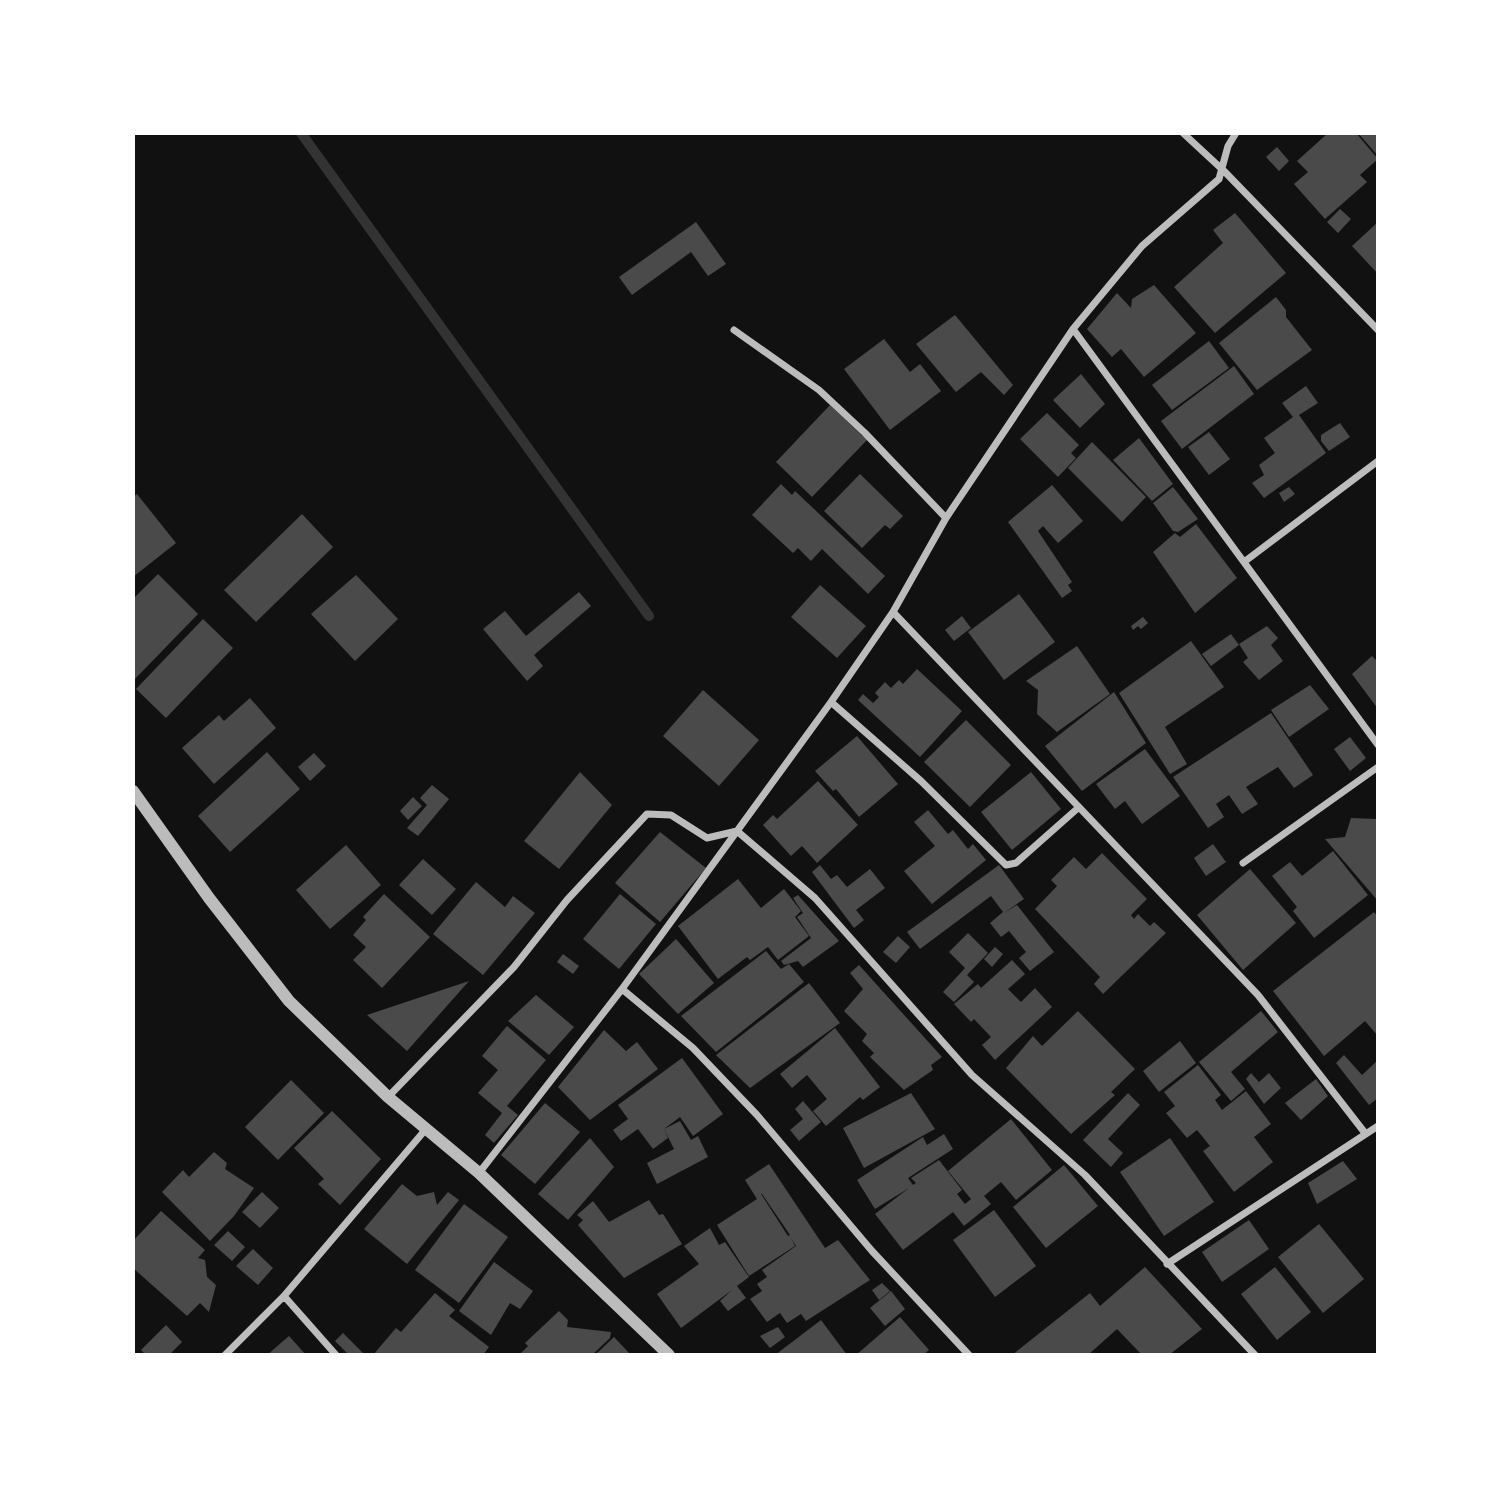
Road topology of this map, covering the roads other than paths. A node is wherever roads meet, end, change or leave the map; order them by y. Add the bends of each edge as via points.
1 (1182, 133) edge
2 (1236, 133) edge
3 (1224, 171) junction
4 (1073, 329) junction
5 (734, 330) dead end
6 (1378, 330) edge
7 (1378, 461) edge
8 (946, 518) junction
9 (1244, 562) junction
10 (892, 612) junction
11 (831, 702) junction
12 (1378, 745) edge
13 (1378, 767) edge
14 (133, 791) edge
15 (1078, 808) junction
16 (737, 831) junction
17 (1243, 863) dead end
18 (622, 989) junction
19 (388, 1097) junction
20 (1378, 1126) edge
21 (426, 1129) junction
22 (1365, 1133) junction
23 (479, 1174) junction
24 (1167, 1264) junction
25 (284, 1296) junction
26 (225, 1355) edge
27 (336, 1355) edge
28 (668, 1355) edge
29 (968, 1355) edge
30 (1255, 1355) edge

1 - 3 street
2 - 3 street via 1228,146
3 - 4 street via 1142,246
3 - 6 street
4 - 8 street
4 - 9 street
5 - 8 street via 818,390
7 - 9 street
8 - 10 street
9 - 12 street
10 - 11 street
10 - 15 street
11 - 15 street via 930,789 1006,865 1016,863
11 - 16 street
13 - 17 street
14 - 19 street via 289,1001
15 - 22 street via 1258,995
16 - 18 street
16 - 19 street via 707,838 671,815 647,814 567,900 513,967
16 - 24 street via 815,898 972,1075 1085,1175
18 - 23 street
18 - 29 street via 693,1048 758,1115 872,1251
19 - 21 street
20 - 22 street
21 - 23 street
21 - 25 street
22 - 24 street
23 - 28 street
24 - 30 street
25 - 26 street
25 - 27 street

